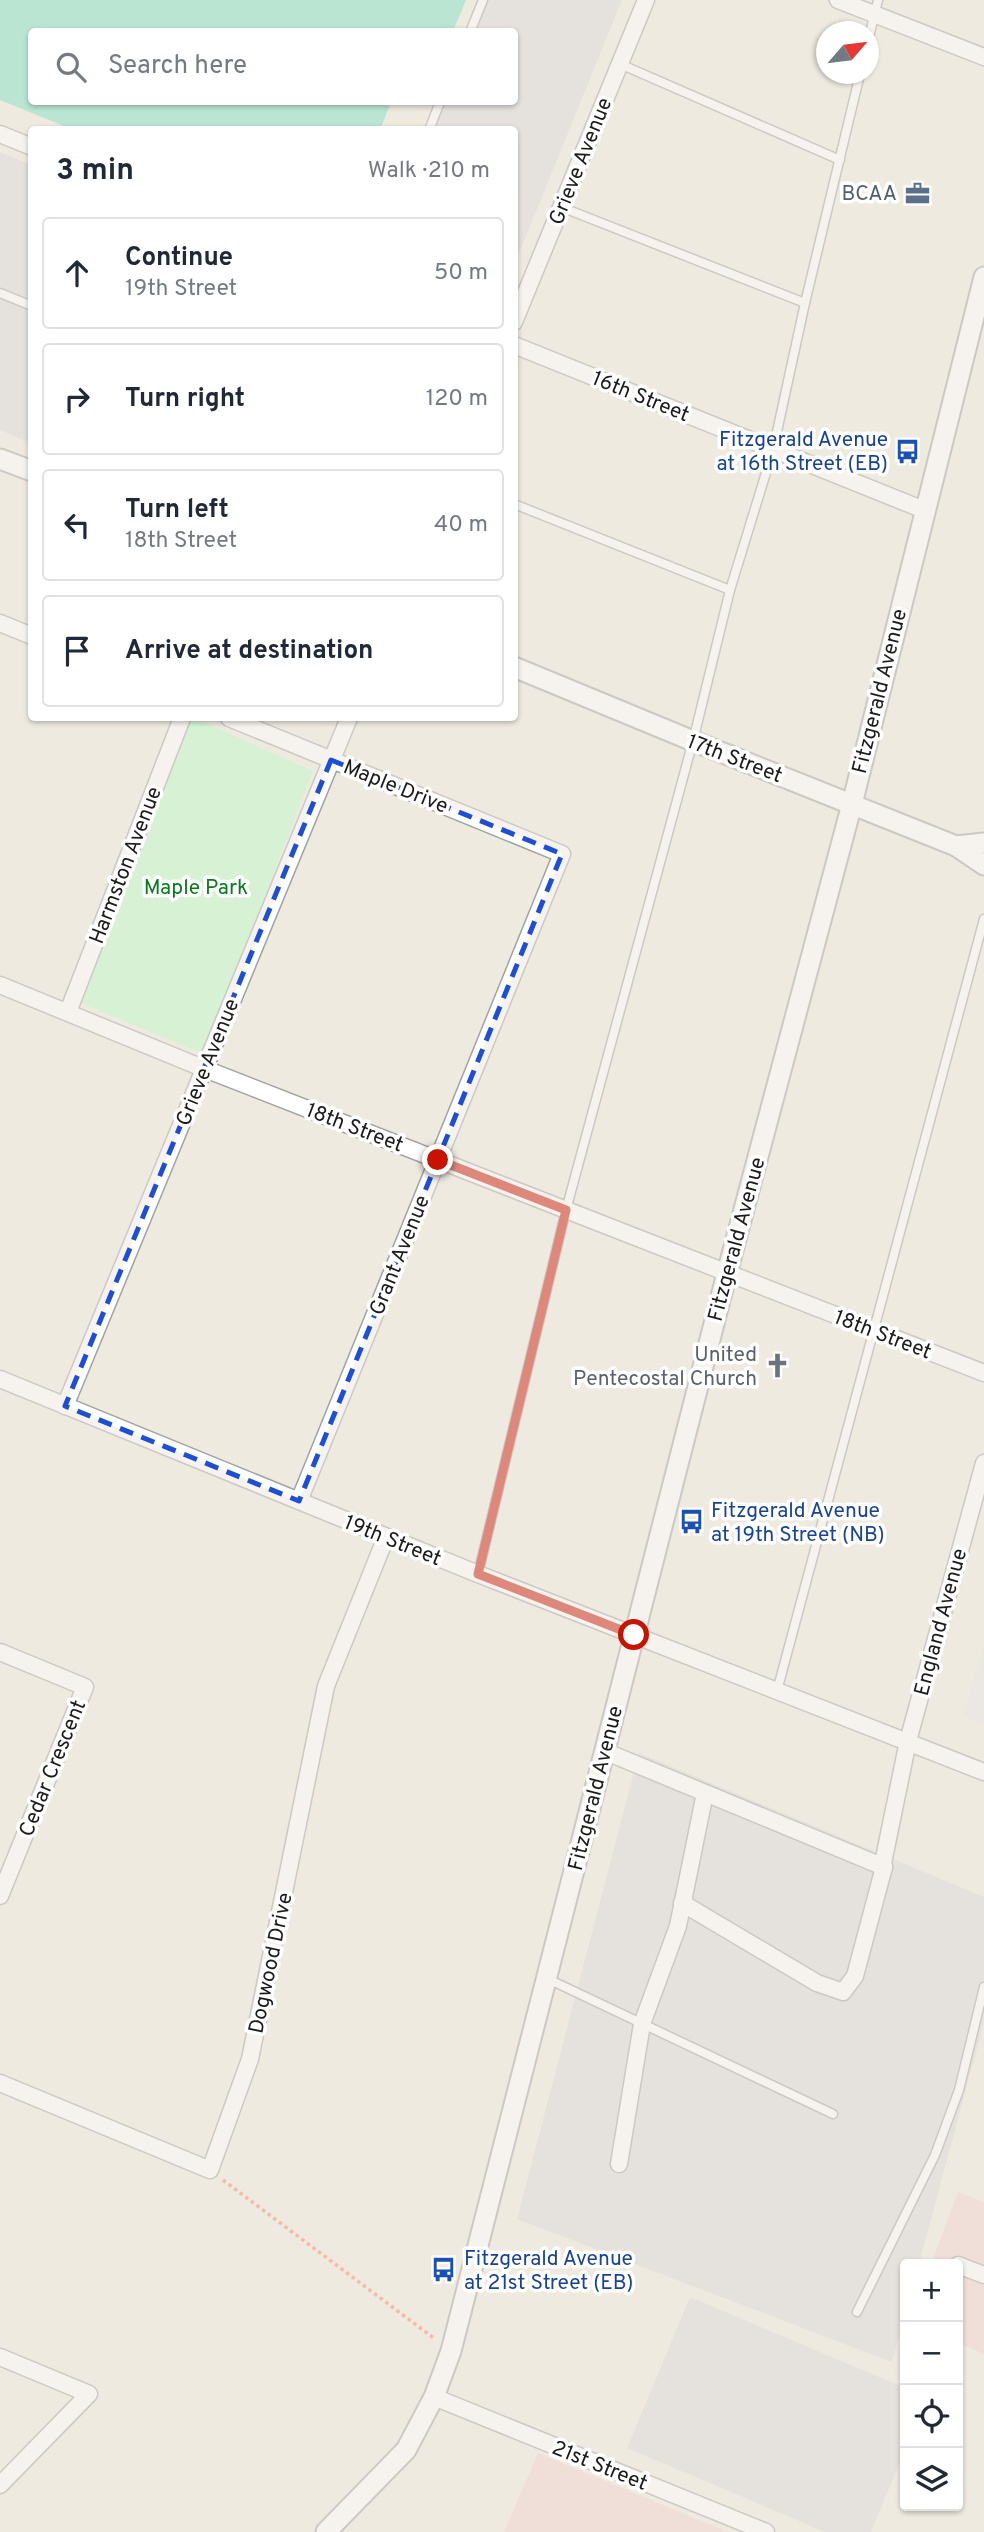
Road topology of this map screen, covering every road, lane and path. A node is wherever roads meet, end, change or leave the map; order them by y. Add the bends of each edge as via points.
1 (483, 0) edge
2 (646, 0) edge
3 (838, 0) edge
4 (876, 8) edge
5 (472, 28) edge
6 (984, 57) edge
7 (620, 64) junction
8 (858, 84) edge
9 (439, 105) edge
10 (431, 126) edge
11 (0, 134) edge
12 (28, 145) edge
13 (840, 160) junction
14 (561, 206) junction
15 (984, 277) edge
16 (0, 293) edge
17 (805, 303) junction
18 (28, 304) edge
19 (518, 312) edge
20 (518, 347) edge
21 (774, 450) junction
22 (0, 459) edge
23 (28, 470) edge
24 (518, 506) edge
25 (924, 510) junction
26 (730, 590) junction
27 (0, 623) edge
28 (28, 634) edge
29 (518, 669) edge
30 (181, 721) edge
31 (236, 721) edge
32 (348, 721) edge
33 (692, 741) junction
34 (331, 760) junction
35 (852, 804) junction
36 (984, 843) edge
37 (956, 846) junction
38 (562, 854) joint
39 (984, 865) edge
40 (984, 919) edge
41 (0, 985) edge
42 (68, 1012) junction
43 (205, 1069) junction
44 (438, 1160) junction
45 (566, 1210) junction
46 (727, 1273) junction
47 (873, 1330) junction
48 (984, 1373) edge
49 (0, 1380) edge
50 (65, 1406) junction
51 (984, 1463) edge
52 (299, 1501) junction
53 (386, 1536) junction
54 (478, 1574) junction
55 (634, 1635) junction
56 (0, 1652) edge
57 (777, 1691) junction
58 (908, 1741) junction
59 (604, 1751) junction
60 (984, 1772) edge
61 (705, 1793) junction
62 (884, 1867) junction
63 (0, 1896) edge
64 (682, 1903) junction
65 (546, 1978) junction
66 (984, 1987) edge
67 (642, 2024) junction
68 (0, 2083) edge
69 (834, 2115) dead end
70 (619, 2164) dead end
71 (210, 2170) junction
72 (963, 2267) edge
73 (984, 2276) edge
74 (857, 2312) dead end
75 (451, 2351) junction
76 (0, 2357) edge
77 (434, 2397) junction
78 (0, 2485) edge
79 (326, 2532) edge
80 (766, 2532) edge

1 - 5 lane
2 - 7 street, Grieve Avenue
3 - 4 street
4 - 6 street
7 - 13 lane
7 - 14 street, Grieve Avenue
8 - 13 lane
9 - 10 lane
11 - 12 street
13 - 17 lane
14 - 17 lane
14 - 19 street, Grieve Avenue
15 - 25 street, Fitzgerald Avenue
16 - 18 lane
17 - 21 lane
20 - 21 street, 16th Street
21 - 25 street, 16th Street
21 - 26 lane
22 - 23 street
24 - 26 lane
25 - 35 street, Fitzgerald Avenue
26 - 33 lane
27 - 28 street
29 - 33 street, 17th Street
30 - 42 street, Harmston Avenue
31 - 34 street, Maple Drive
32 - 34 street, Grieve Avenue
33 - 35 street, 17th Street
33 - 45 lane
34 - 38 street, Maple Drive
34 - 43 street, Grieve Avenue
35 - 37 street, 17th Street
35 - 46 street, Fitzgerald Avenue
36 - 37 street, 17th Street
37 - 39 street, 17th Street
38 - 44 street, Grant Avenue
40 - 47 lane
41 - 42 street, 18th Street
42 - 43 street, 18th Street
43 - 44 street, 18th Street
43 - 50 street, Grieve Avenue
44 - 45 street, 18th Street
44 - 52 street, Grant Avenue
45 - 46 street, 18th Street
45 - 54 lane
46 - 47 street, 18th Street
46 - 55 street, Fitzgerald Avenue
47 - 48 street, 18th Street
47 - 57 lane
49 - 50 street, 19th Street
50 - 52 street, 19th Street
51 - 58 street, England Avenue
52 - 53 street, 19th Street
53 - 54 street, 19th Street
53 - 71 street, Dogwood Drive via 326,1686 250,2059
54 - 55 street, 19th Street
55 - 57 street, 19th Street
55 - 59 street, Fitzgerald Avenue
56 - 63 street, Cedar Crescent via 85,1687
57 - 58 street, 19th Street
58 - 60 street, 19th Street
58 - 62 street, England Avenue
59 - 61 street
59 - 65 street, Fitzgerald Avenue
61 - 62 street
61 - 64 street
62 - 64 street, England Avenue via 855,1976 844,1992 817,1983
64 - 67 street
65 - 67 lane
65 - 75 street, Fitzgerald Avenue
66 - 74 lane via 958,2090 935,2155
67 - 69 lane
67 - 70 street
68 - 71 street
71 - 75 path
72 - 73 street
75 - 77 street, Fitzgerald Avenue
76 - 78 street via 89,2394
77 - 79 street, Fitzgerald Avenue via 406,2449
77 - 80 street, 21st Street

